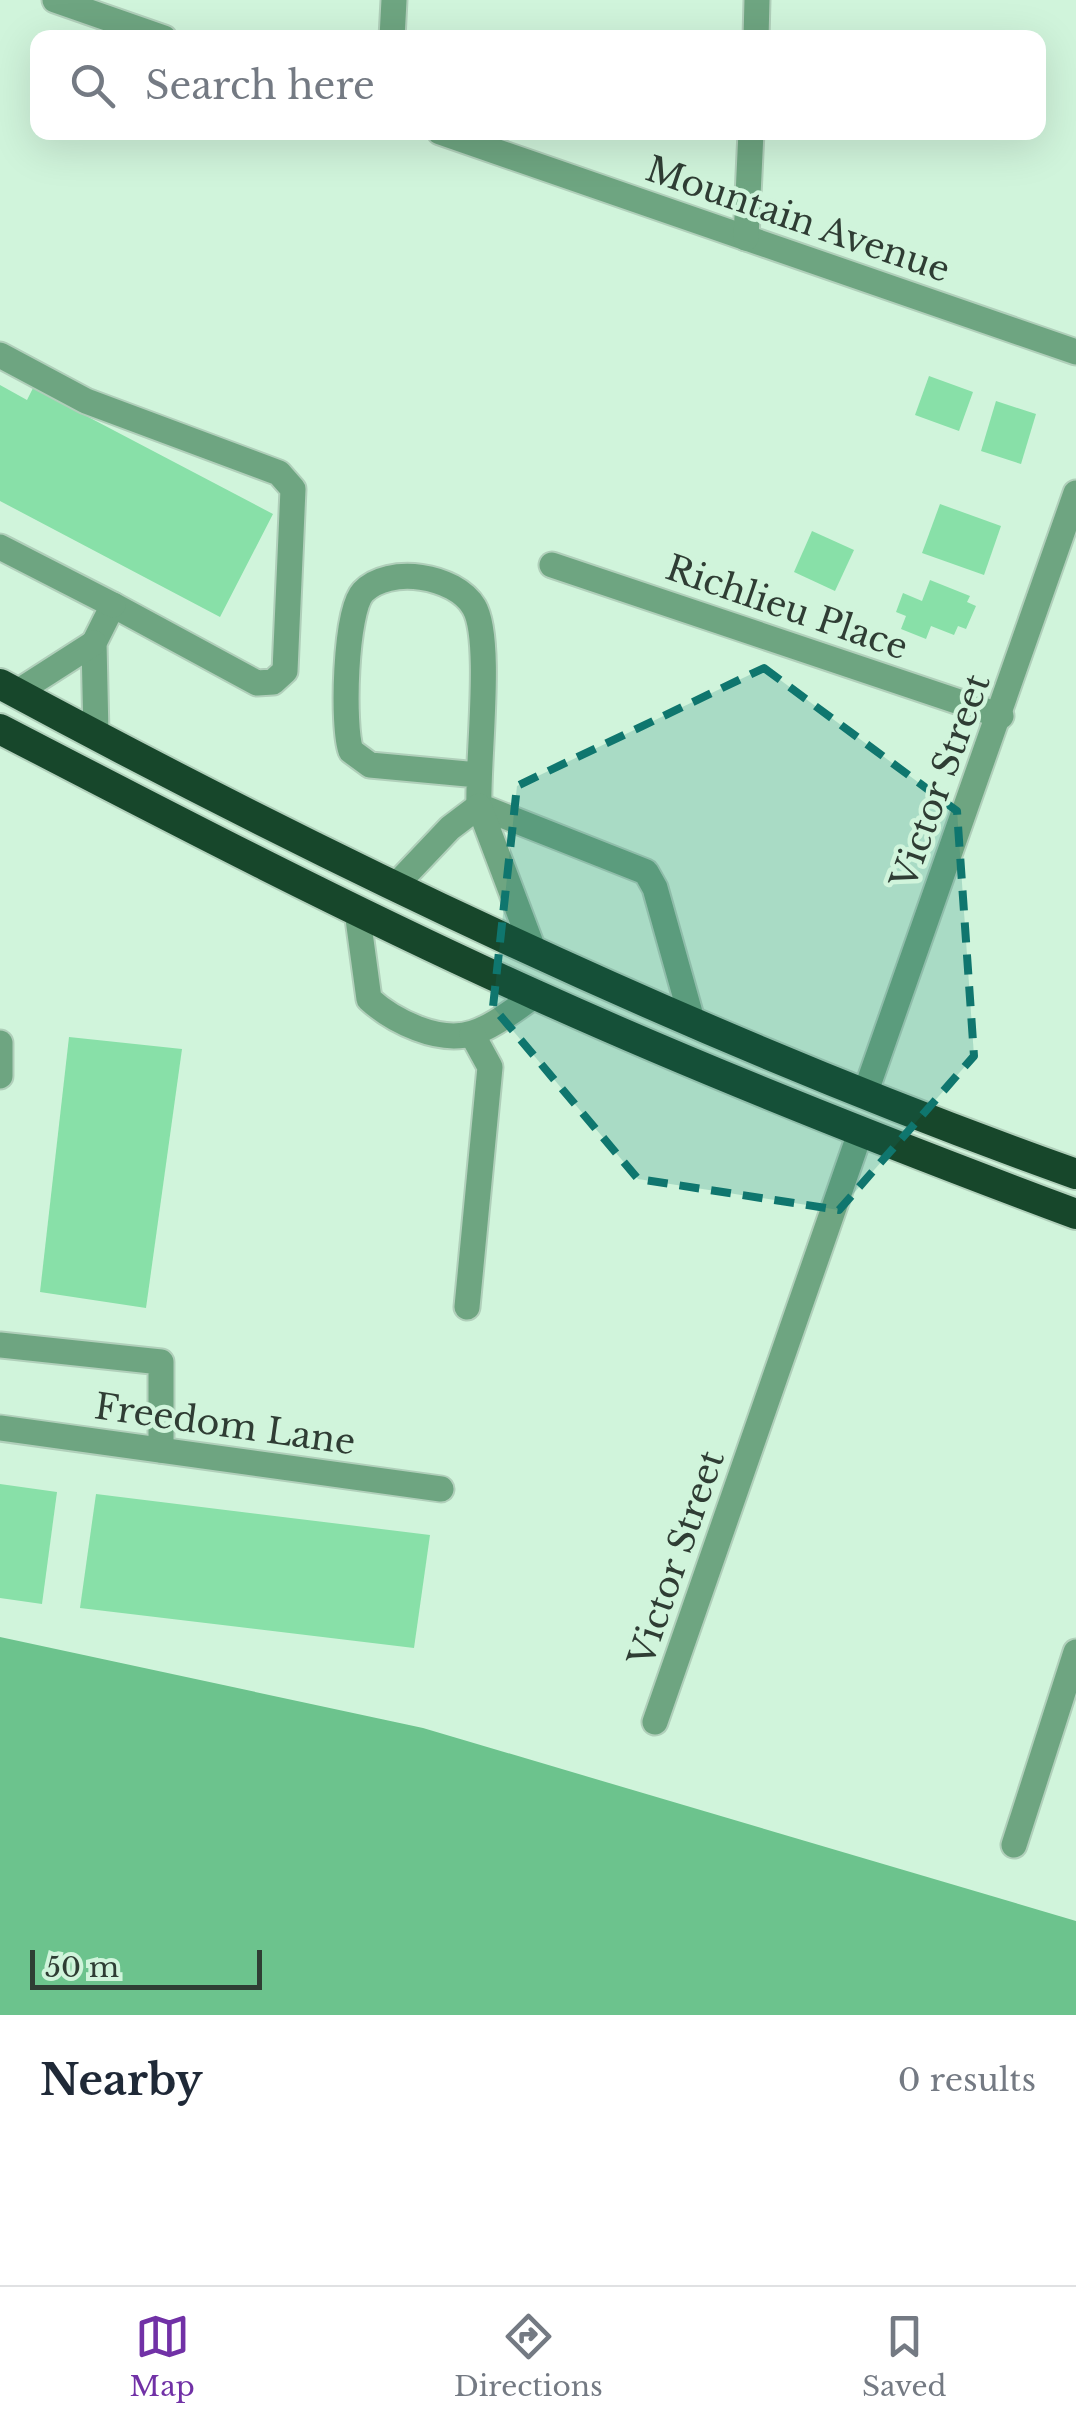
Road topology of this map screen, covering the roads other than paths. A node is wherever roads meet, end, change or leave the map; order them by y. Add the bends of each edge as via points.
1 (55, 0) edge
2 (394, 0) edge
3 (757, 0) edge
4 (141, 30) edge
5 (392, 30) edge
6 (756, 30) edge
7 (463, 140) edge
8 (751, 140) edge
9 (746, 238) junction
10 (1076, 352) edge
11 (0, 355) edge
12 (1076, 493) edge
13 (0, 547) edge
14 (552, 565) dead end
15 (113, 605) junction
16 (94, 643) junction
17 (8, 689) edge
18 (1001, 716) junction
19 (0, 729) edge
20 (96, 735) junction
21 (478, 776) junction
22 (479, 806) junction
23 (396, 886) junction
24 (358, 911) junction
25 (533, 950) junction
26 (536, 995) junction
27 (692, 1020) junction
28 (472, 1034) junction
29 (0, 1043) edge
30 (0, 1076) edge
31 (866, 1091) junction
32 (860, 1133) junction
33 (1076, 1174) edge
34 (1076, 1214) edge
35 (467, 1307) dead end
36 (0, 1345) edge
37 (0, 1428) edge
38 (160, 1450) junction
39 (441, 1489) dead end
40 (1076, 1652) edge
41 (655, 1722) dead end
42 (1014, 1845) dead end

1 - 4 street
2 - 5 street
3 - 6 street
7 - 9 street, Mountain Avenue
8 - 9 street
9 - 10 street, Mountain Avenue
11 - 15 street via 86,401 279,473 292,485 287,665 273,682 248,679
12 - 18 street, Victor Street
13 - 15 street
14 - 18 street, Richlieu Place
15 - 16 street
16 - 17 street
16 - 20 street
17 - 20 highway
18 - 31 street, Victor Street
19 - 24 highway
20 - 23 highway
21 - 21 street via 482,639 474,607 450,586 419,577 386,580 364,592 353,610 347,729 352,750 370,764
21 - 22 street
22 - 23 street
22 - 25 street
22 - 27 street via 646,872
23 - 25 highway
24 - 26 highway
24 - 28 street via 369,1000 402,1023
25 - 27 highway
26 - 28 street
26 - 32 highway
27 - 31 highway
28 - 35 street via 490,1067
29 - 30 street
31 - 33 highway
32 - 34 highway
32 - 41 street, Victor Street
36 - 38 street via 161,1362
37 - 38 street, Freedom Lane
38 - 39 street, Freedom Lane
40 - 42 street

